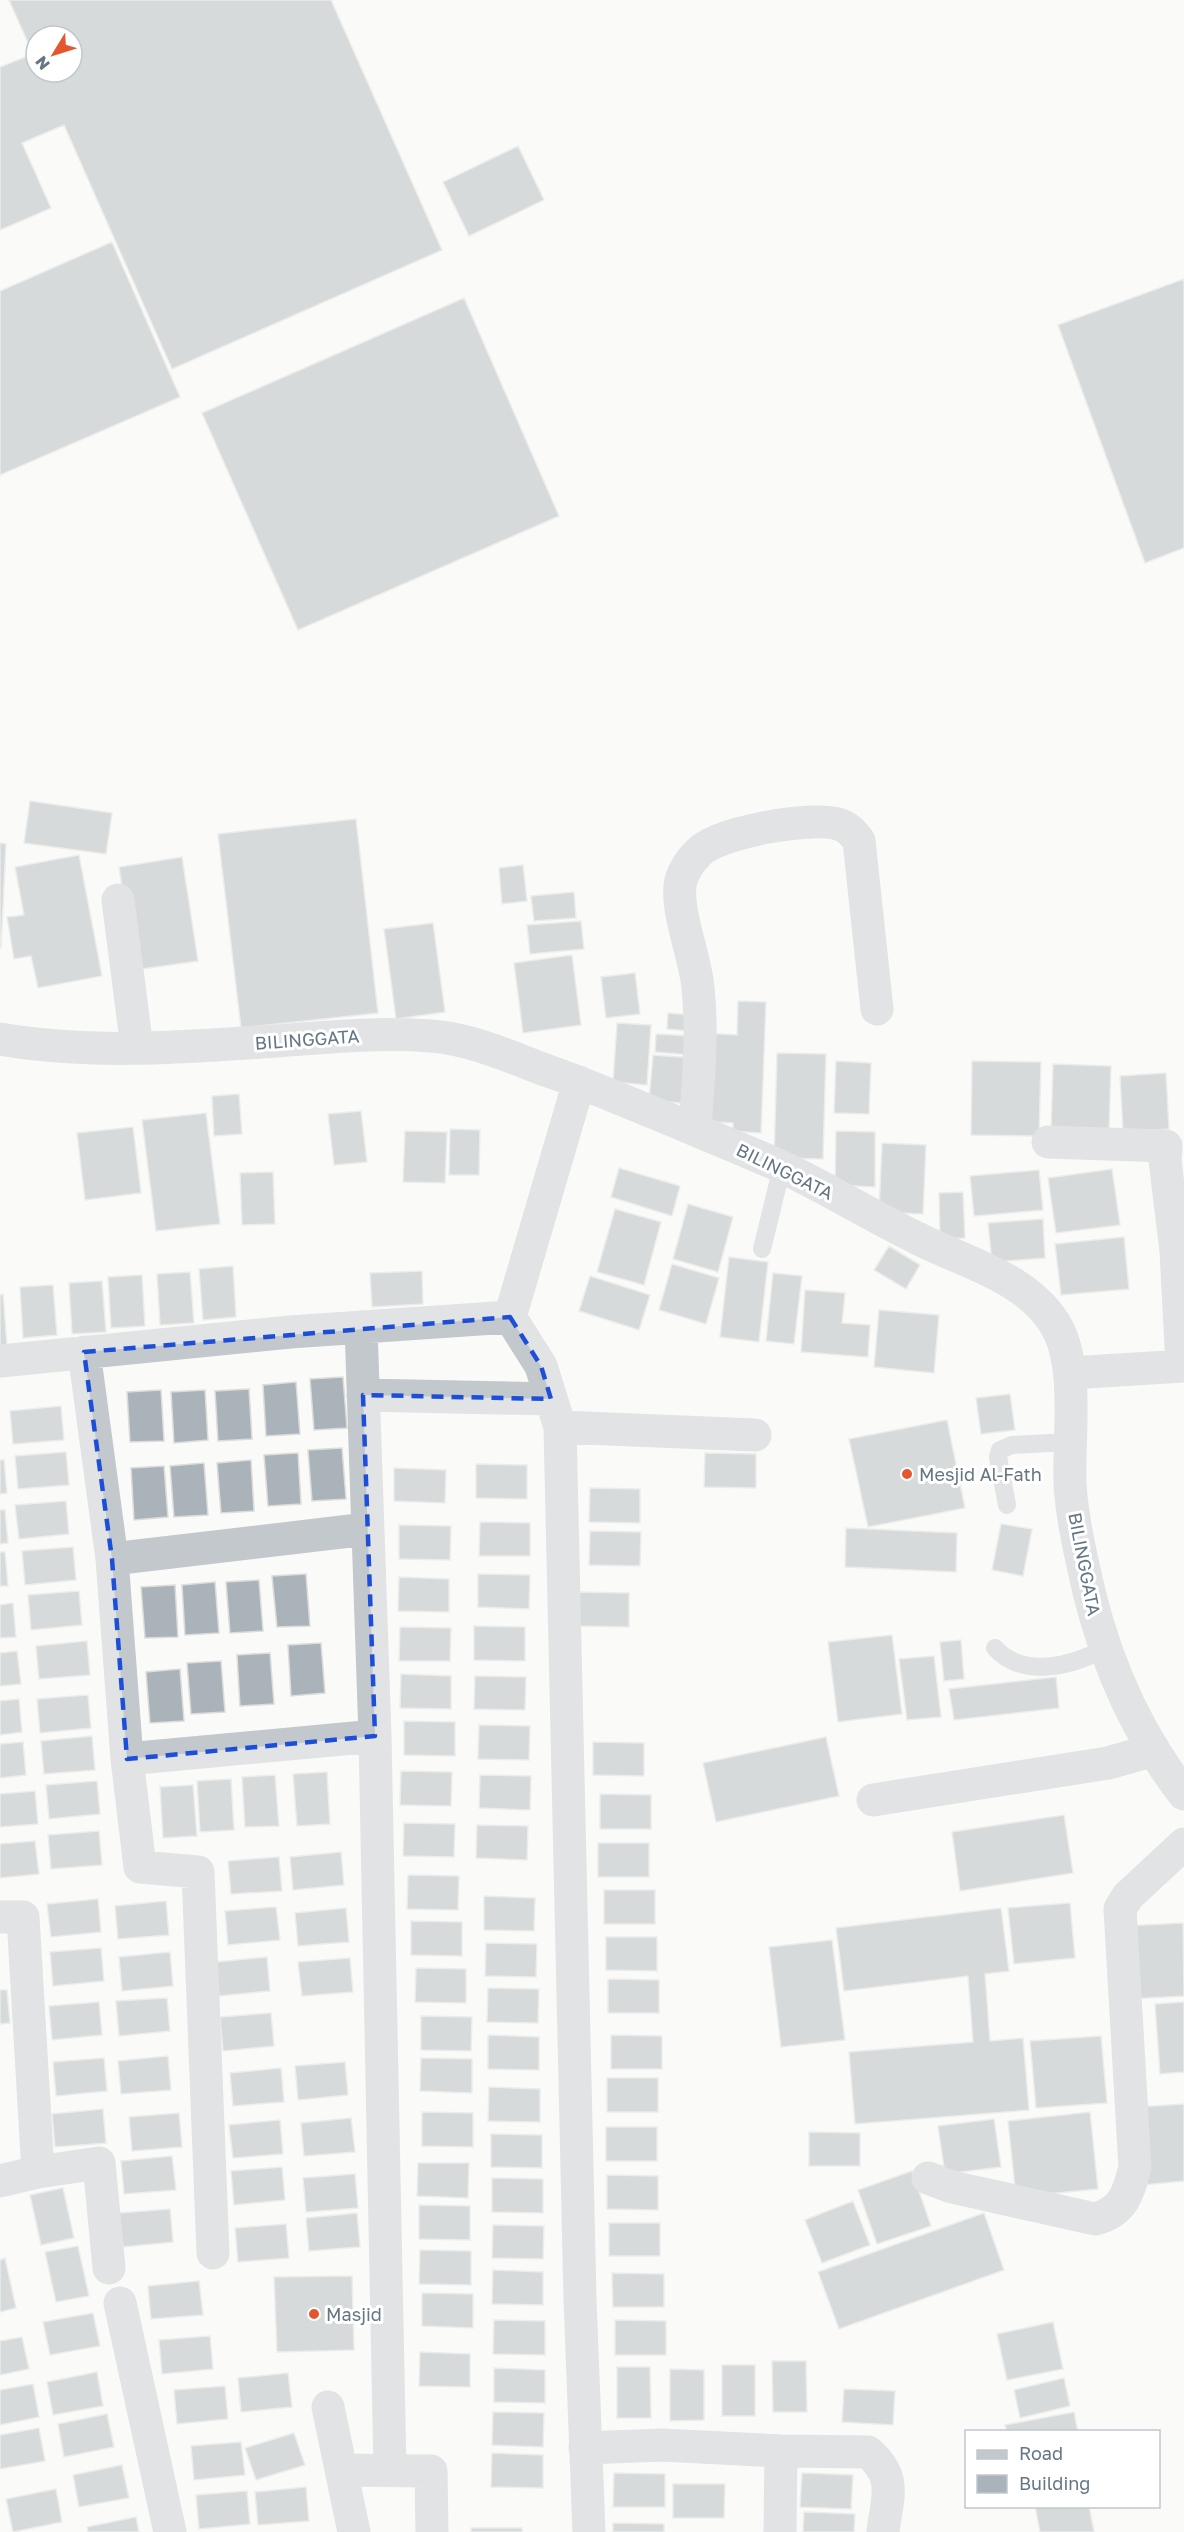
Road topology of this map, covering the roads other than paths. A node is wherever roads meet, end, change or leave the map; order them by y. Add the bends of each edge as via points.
1 (118, 900) dead end
2 (877, 1009) dead end
3 (0, 1039) edge
4 (137, 1048) junction
5 (579, 1082) junction
6 (695, 1130) junction
7 (1048, 1142) dead end
8 (1175, 1144) edge
9 (780, 1175) junction
10 (762, 1249) dead end
11 (510, 1317) junction
12 (361, 1327) junction
13 (84, 1352) junction
14 (0, 1361) edge
15 (1183, 1366) edge
16 (1070, 1373) junction
17 (363, 1395) junction
18 (556, 1413) junction
19 (755, 1435) dead end
20 (1064, 1442) junction
21 (1007, 1505) dead end
22 (367, 1529) junction
23 (112, 1559) junction
24 (996, 1648) dead end
25 (1096, 1653) junction
26 (375, 1736) junction
27 (1134, 1756) junction
28 (127, 1759) junction
29 (1184, 1794) edge
30 (873, 1800) dead end
31 (1184, 1844) edge
32 (0, 1917) edge
33 (38, 2172) junction
34 (928, 2178) dead end
35 (0, 2181) edge
36 (213, 2253) dead end
37 (110, 2268) dead end
38 (120, 2303) dead end
39 (328, 2407) dead end
40 (585, 2448) junction
41 (781, 2451) junction
42 (342, 2470) junction
43 (390, 2471) junction
44 (170, 2532) edge
45 (354, 2532) edge
46 (432, 2532) edge
47 (589, 2532) edge
48 (780, 2532) edge
49 (883, 2532) edge

1 - 4 street
2 - 6 street via 859,841 851,830 818,821 765,828 746,831 698,852 681,881 681,903 698,986
3 - 4 street, BILINGGATA
4 - 5 street, BILINGGATA via 368,1035 436,1036 465,1041
5 - 6 street, BILINGGATA
5 - 11 street
6 - 9 street, BILINGGATA
7 - 8 street
8 - 15 street via 1166,1160
9 - 10 lane
9 - 16 street, BILINGGATA via 1009,1280 1027,1293 1056,1325
11 - 12 street
11 - 18 street via 541,1366
12 - 13 street
12 - 17 street
13 - 14 street
13 - 23 street
15 - 16 street
16 - 20 street, BILINGGATA
17 - 18 street
17 - 22 street
18 - 19 street
18 - 40 street
20 - 21 lane via 1012,1445 1000,1450
20 - 25 street, BILINGGATA
22 - 23 street
22 - 26 street
23 - 28 street
24 - 25 lane via 1012,1663 1051,1667
25 - 27 street, BILINGGATA via 1128,1708
26 - 28 street
26 - 43 street
27 - 29 street, BILINGGATA via 1166,1770
27 - 30 street
28 - 36 street via 140,1867 198,1872
31 - 34 street via 1150,1873 1120,1909 1135,2168 1128,2194 1109,2215 1095,2219 952,2187
32 - 33 street via 23,1917
33 - 35 street
33 - 37 street via 99,2163
38 - 44 street
39 - 42 street
40 - 41 street via 662,2445
40 - 47 street
41 - 48 street
41 - 49 street via 868,2452 882,2464 889,2480
42 - 43 street
42 - 45 street
43 - 46 street via 431,2471

